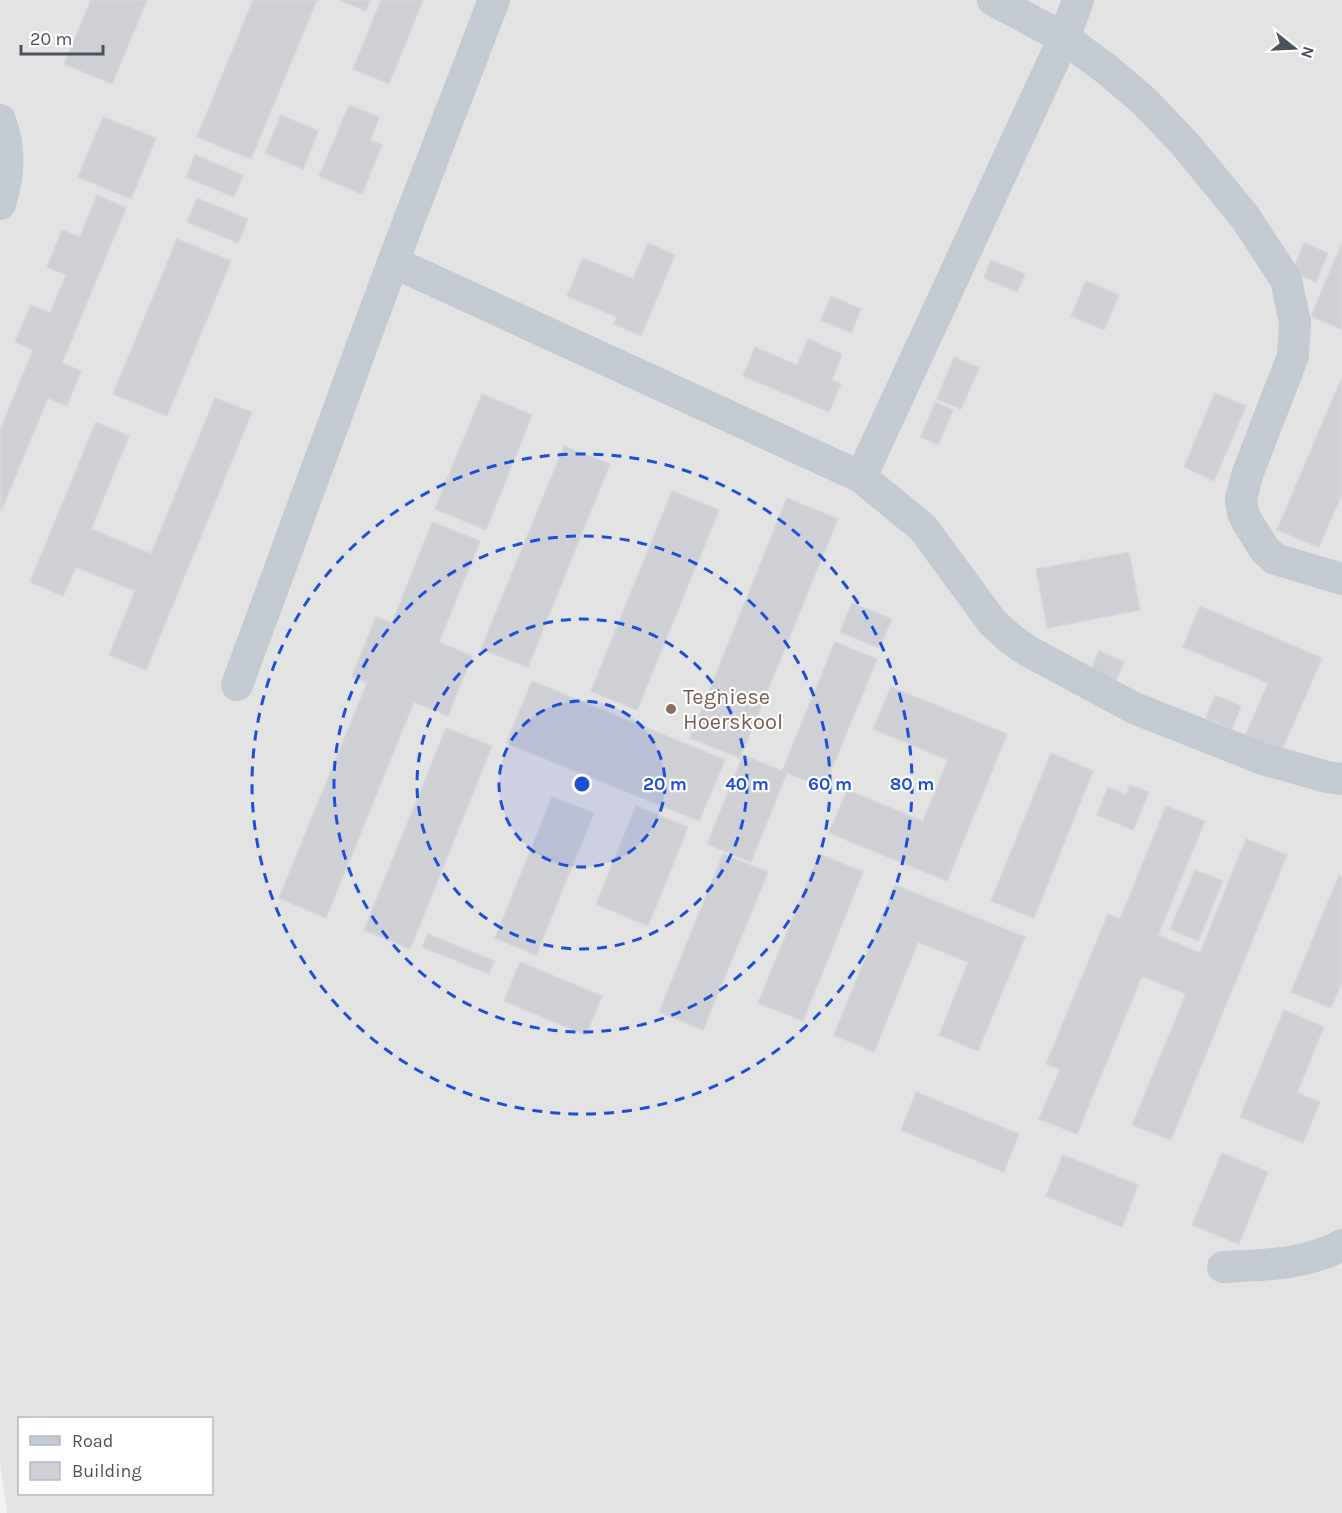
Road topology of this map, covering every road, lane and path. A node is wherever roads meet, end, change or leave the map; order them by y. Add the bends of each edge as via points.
1 (494, 0) edge
2 (993, 0) edge
3 (1078, 0) edge
4 (1064, 38) junction
5 (0, 120) edge
6 (0, 204) edge
7 (393, 262) junction
8 (861, 477) junction
9 (1342, 579) edge
10 (237, 685) dead end
11 (1342, 779) edge
12 (1342, 1245) edge
13 (1223, 1267) dead end

1 - 7 lane
2 - 4 lane
3 - 4 lane
4 - 8 lane
4 - 9 lane via 1143,99 1185,144 1245,217 1286,280 1295,322 1293,356 1247,475 1241,499 1243,513 1275,559
5 - 6 lane via 9,168
7 - 8 lane
7 - 10 lane
8 - 11 lane via 923,528 993,623 1028,651 1134,708 1263,759
12 - 13 lane via 1306,1260

